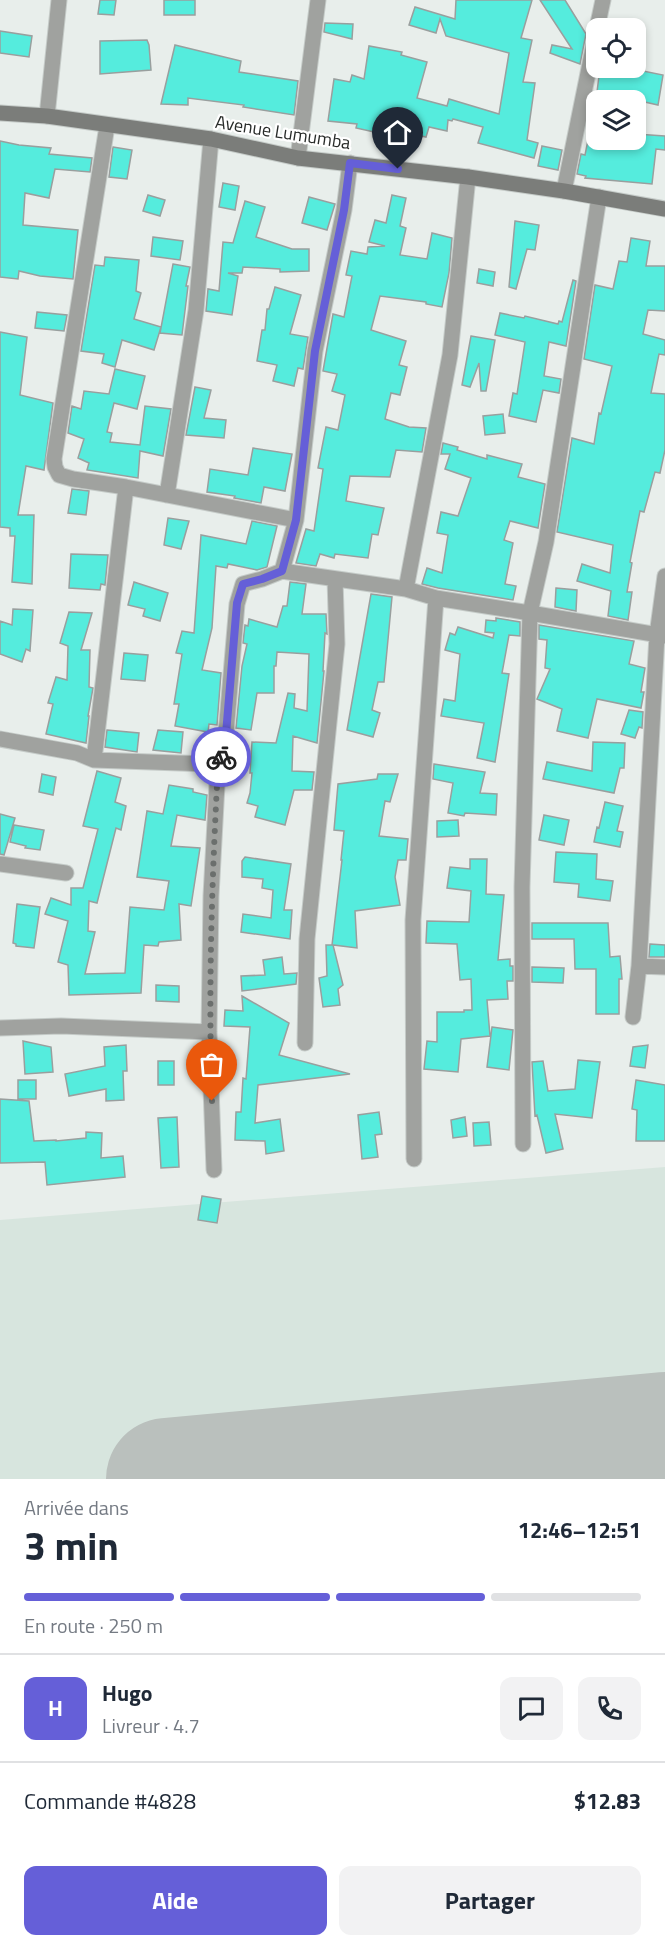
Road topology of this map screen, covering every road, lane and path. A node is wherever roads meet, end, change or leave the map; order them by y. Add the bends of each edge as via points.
1 (59, 0) edge
2 (318, 0) edge
3 (603, 0) edge
4 (599, 18) edge
5 (587, 78) edge
6 (0, 113) edge
7 (47, 116) junction
8 (106, 126) junction
9 (211, 139) junction
10 (298, 158) junction
11 (350, 163) junction
12 (468, 177) junction
13 (564, 191) junction
14 (599, 197) junction
15 (665, 208) edge
16 (126, 487) junction
17 (167, 495) junction
18 (296, 520) junction
19 (282, 571) junction
20 (665, 576) edge
21 (335, 579) junction
22 (406, 589) junction
23 (436, 598) junction
24 (530, 613) junction
25 (661, 636) edge
26 (0, 739) edge
27 (94, 760) junction
28 (218, 766) junction
29 (0, 864) edge
30 (66, 873) dead end
31 (639, 966) junction
32 (665, 967) edge
33 (633, 1017) dead end
34 (0, 1028) edge
35 (209, 1032) junction
36 (305, 1043) dead end
37 (523, 1144) dead end
38 (414, 1159) dead end
39 (214, 1170) dead end

1 - 7 street
2 - 10 street
3 - 4 street
5 - 13 street
6 - 7 main road, Avenue Lumumba
7 - 8 main road, Avenue Lumumba
8 - 9 main road, Avenue Lumumba
8 - 16 street via 54,459 59,475
9 - 10 main road, Avenue Lumumba
9 - 17 street via 196,310
10 - 11 main road, Avenue Lumumba
11 - 12 main road, Avenue Lumumba
11 - 18 street via 315,351
12 - 13 main road, Avenue Lumumba
12 - 22 street via 450,355
13 - 14 main road, Avenue Lumumba
14 - 15 main road, Avenue Lumumba
14 - 24 street via 546,542
16 - 17 street
16 - 27 street
17 - 18 street
18 - 19 street
19 - 21 street
19 - 28 street via 243,584 237,603 226,734
20 - 25 street
21 - 22 street
21 - 36 street via 337,644 307,939
22 - 23 street
23 - 24 street
23 - 38 street via 413,920
24 - 25 street
24 - 37 street via 522,887
25 - 31 street
26 - 27 street via 77,753
27 - 28 street
28 - 35 street
29 - 30 street
31 - 32 street
31 - 33 street
34 - 35 street via 61,1026
35 - 39 street

